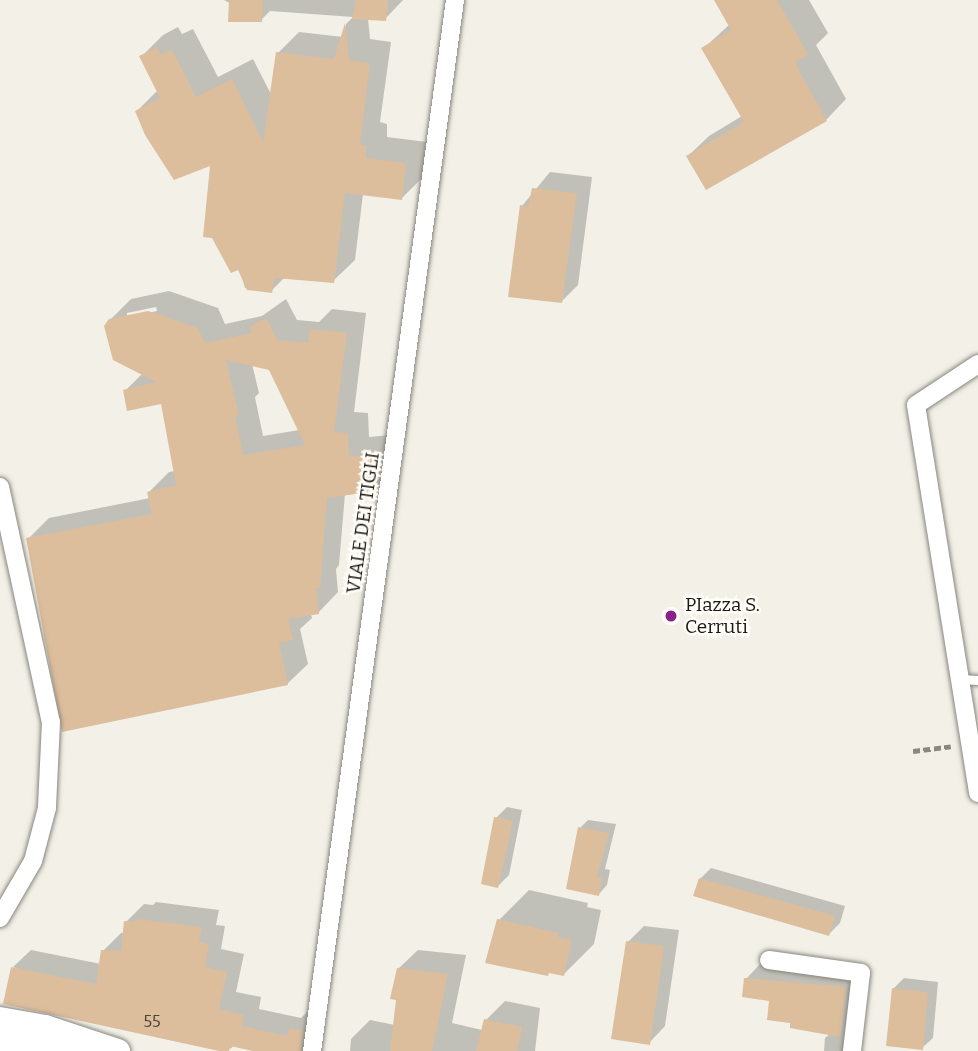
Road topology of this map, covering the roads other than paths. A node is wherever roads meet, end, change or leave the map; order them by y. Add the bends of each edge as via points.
1 (455, 0) edge
2 (978, 364) edge
3 (0, 488) edge
4 (958, 679) junction
5 (978, 680) edge
6 (978, 793) edge
7 (0, 918) edge
8 (769, 960) dead end
9 (0, 1019) edge
10 (0, 1042) edge
11 (80, 1051) edge
12 (118, 1051) edge
13 (312, 1051) edge
14 (852, 1051) edge

1 - 13 street, VIALE DEI TIGLI
2 - 4 street via 916,405
3 - 7 street via 51,722 47,808 40,835 33,861
4 - 5 lane
4 - 6 street
8 - 14 street via 861,973
9 - 12 main road via 45,1027
10 - 11 main road

